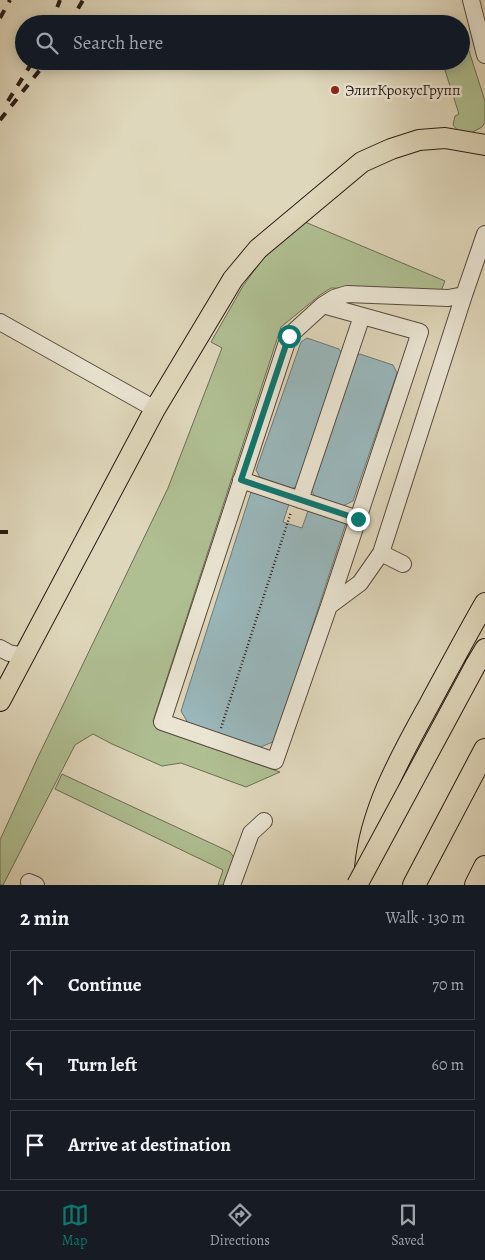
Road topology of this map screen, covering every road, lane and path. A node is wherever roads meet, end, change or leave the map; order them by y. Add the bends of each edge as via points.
1 (471, 0) edge
2 (485, 55) edge
3 (485, 145) edge
4 (485, 234) edge
5 (464, 295) junction
6 (323, 305) junction
7 (362, 316) junction
8 (0, 322) edge
9 (155, 409) junction
10 (241, 480) junction
11 (298, 499) junction
12 (358, 519) junction
13 (381, 553) junction
14 (403, 564) dead end
15 (485, 603) edge
16 (328, 606) junction
17 (0, 648) edge
18 (25, 656) junction
19 (480, 658) edge
20 (0, 701) edge
21 (217, 741) junction
22 (485, 750) edge
23 (264, 821) dead end
24 (485, 867) edge
25 (232, 885) edge
26 (357, 885) edge
27 (363, 885) edge
28 (414, 885) edge
29 (476, 885) edge

1 - 2 street
3 - 9 main road via 445,138 419,140 362,162 252,256 233,279
4 - 5 street
5 - 6 street via 448,298 347,294
5 - 13 street
6 - 7 street
6 - 10 street via 289,336
7 - 11 street
7 - 12 street via 420,332
8 - 9 street
9 - 18 main road
10 - 11 street
10 - 21 street via 162,722
11 - 12 street
11 - 21 path
12 - 16 street
13 - 14 street
13 - 16 street via 360,584
15 - 27 main road via 416,728 385,793 368,845
16 - 21 street via 275,761
17 - 18 street
18 - 20 main road
19 - 26 main road, bridge
22 - 28 highway
23 - 25 street via 251,833
24 - 29 highway

